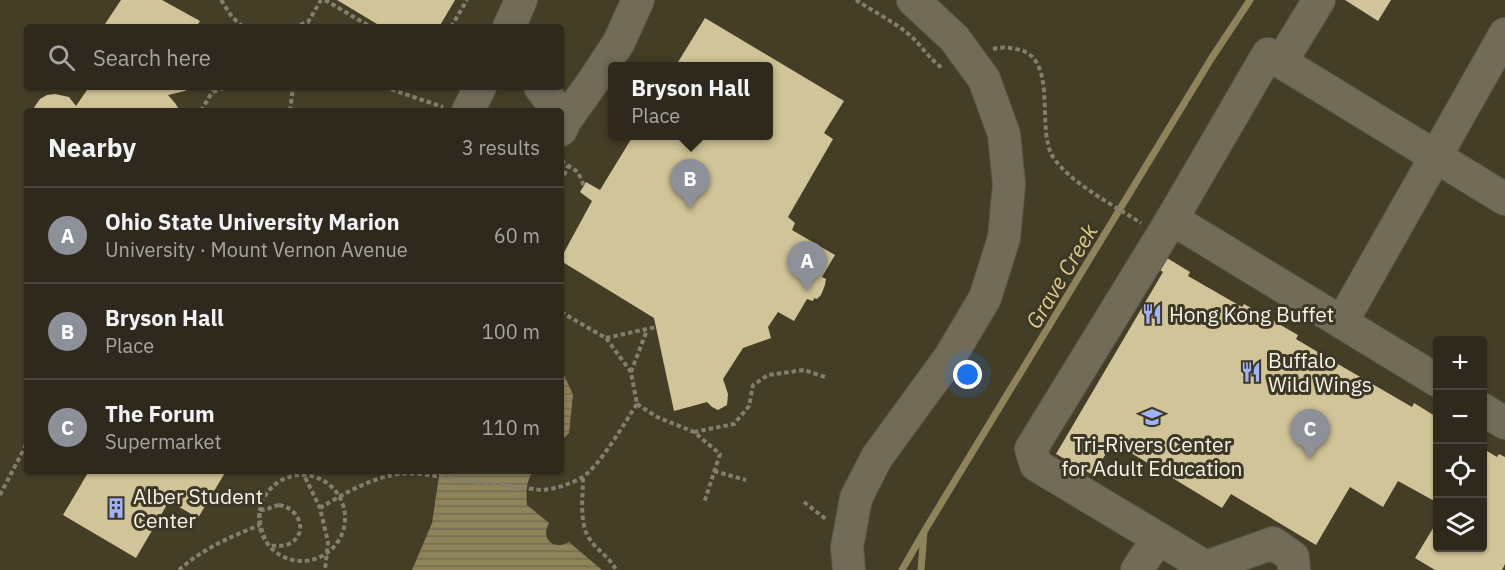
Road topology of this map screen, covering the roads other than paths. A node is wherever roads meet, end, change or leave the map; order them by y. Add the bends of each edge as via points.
1 (521, 0) edge
2 (638, 0) edge
3 (913, 0) edge
4 (1319, 0) edge
5 (510, 24) edge
6 (1505, 34) edge
7 (1281, 62) junction
8 (478, 90) edge
9 (542, 90) edge
10 (470, 108) edge
11 (554, 108) edge
12 (564, 116) edge
13 (1436, 157) junction
14 (1505, 199) edge
15 (1172, 219) junction
16 (1342, 322) junction
17 (1433, 379) edge
18 (1487, 412) edge
19 (1505, 423) edge
20 (1158, 538) junction
21 (849, 570) edge
22 (1137, 570) edge
23 (1294, 570) edge

1 - 5 street
2 - 12 street via 592,83
3 - 21 street via 954,38 984,79 1004,134 1009,184 1004,238 985,298 950,357 877,457 856,498 847,548
4 - 7 street
6 - 13 street
7 - 13 street
7 - 15 street via 1268,54
8 - 10 street
9 - 11 street
13 - 14 street
13 - 16 street
15 - 16 street
15 - 20 street via 1031,449 1036,465
16 - 17 street
18 - 19 street
20 - 22 street
20 - 23 street via 1206,567 1273,543 1293,557

